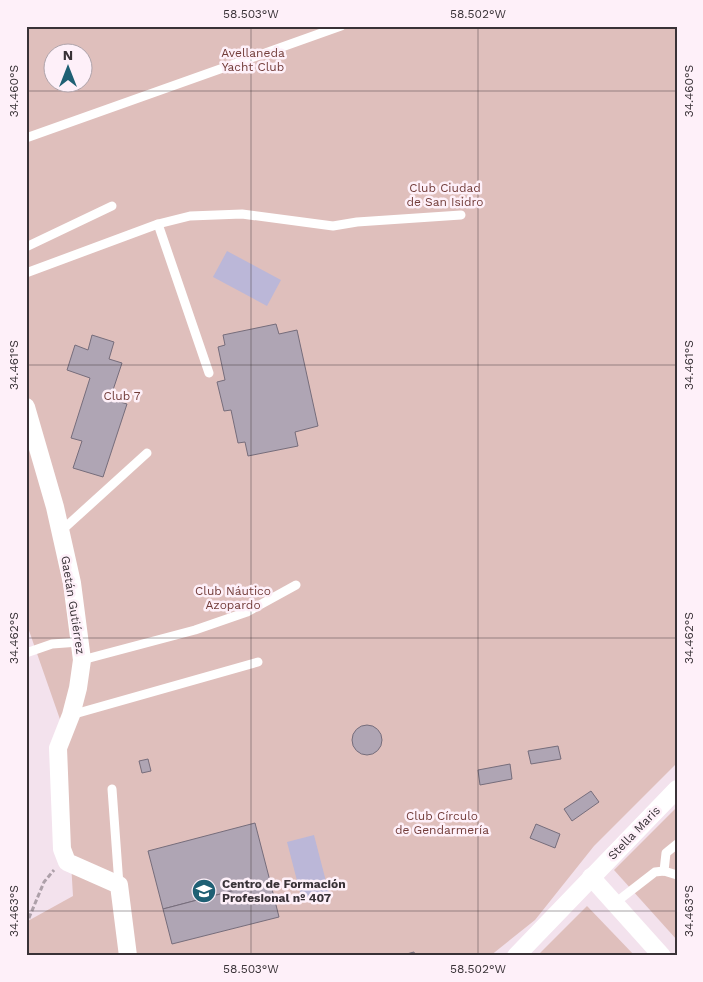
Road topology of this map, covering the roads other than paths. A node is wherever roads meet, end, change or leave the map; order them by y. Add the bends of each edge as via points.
1 (341, 26) edge
2 (26, 138) edge
3 (112, 206) dead end
4 (461, 215) dead end
5 (158, 224) junction
6 (26, 247) edge
7 (26, 273) edge
8 (209, 373) dead end
9 (26, 408) edge
10 (146, 453) dead end
11 (60, 532) junction
12 (296, 585) dead end
13 (79, 642) junction
14 (26, 653) edge
15 (82, 660) junction
16 (258, 662) dead end
17 (71, 715) junction
18 (677, 789) edge
19 (112, 790) dead end
20 (677, 844) edge
21 (664, 871) junction
22 (677, 875) edge
23 (591, 877) junction
24 (119, 885) junction
25 (615, 903) junction
26 (128, 956) edge
27 (516, 956) edge
28 (662, 956) edge

1 - 2 lane
3 - 6 lane
4 - 5 lane via 333,226 242,214 190,216
5 - 7 lane
5 - 8 lane
9 - 11 street, Gaetán Gutiérrez
10 - 11 lane
11 - 13 street, Gaetán Gutiérrez via 72,583
12 - 15 lane via 230,618
13 - 14 lane via 52,644
13 - 15 street, Gaetán Gutiérrez
15 - 17 street, Gaetán Gutiérrez
16 - 17 lane
17 - 24 street, Gaetán Gutiérrez via 58,748 62,849 67,862
18 - 23 street, Stella Maris
19 - 24 lane
20 - 21 lane via 666,853
21 - 22 lane
21 - 25 lane via 655,872
23 - 25 street
23 - 27 street, Stella Maris
24 - 26 street
25 - 28 street

